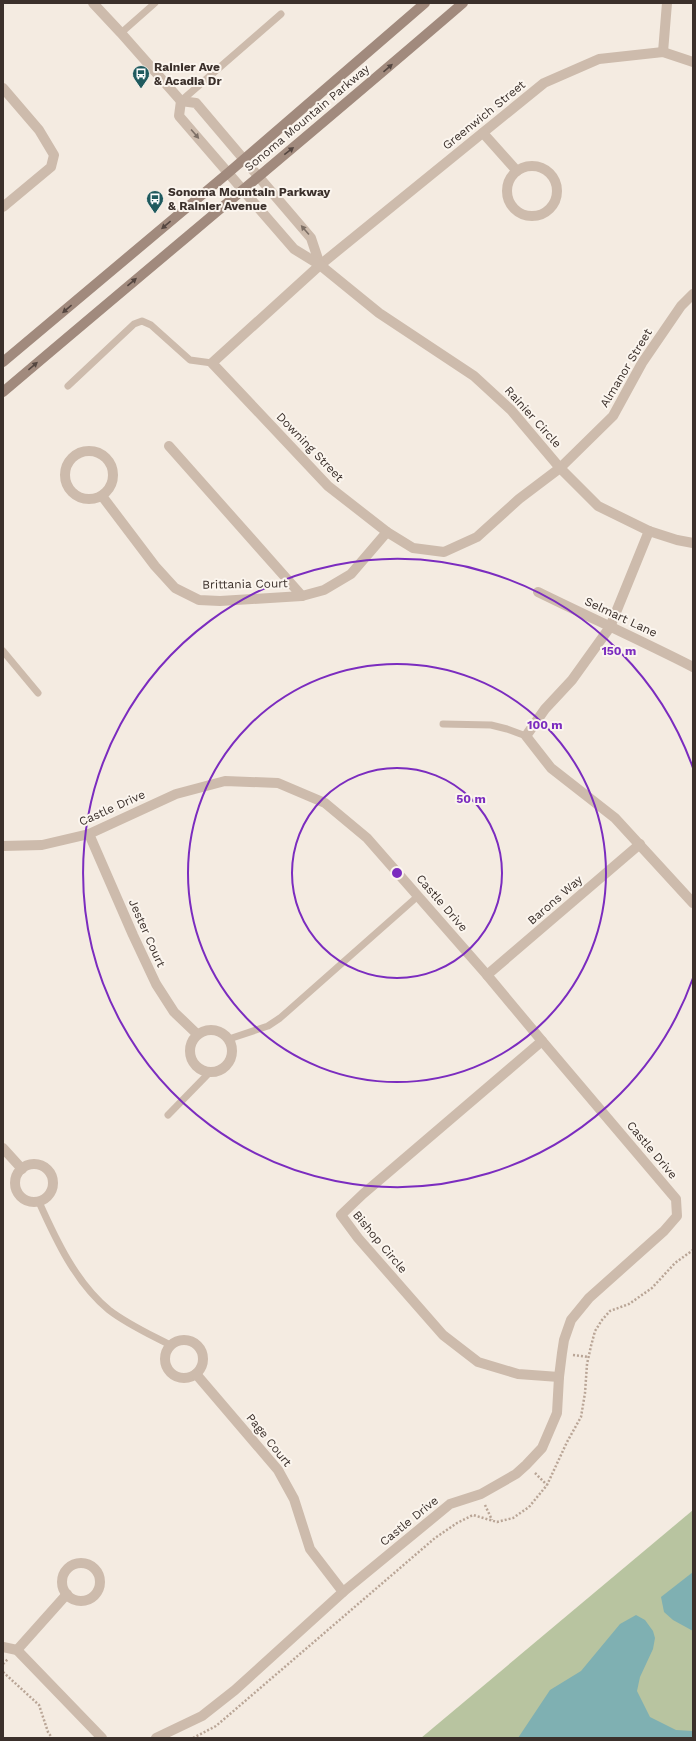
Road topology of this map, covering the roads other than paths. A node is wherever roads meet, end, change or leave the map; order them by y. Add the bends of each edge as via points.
1 (93, 3) edge
2 (155, 3) edge
3 (426, 3) edge
4 (463, 3) edge
5 (667, 3) edge
6 (281, 14) dead end
7 (121, 32) junction
8 (663, 52) junction
9 (693, 62) edge
10 (3, 88) edge
11 (181, 101) junction
12 (483, 133) junction
13 (244, 159) junction
14 (517, 171) junction
15 (228, 173) junction
16 (258, 176) junction
17 (242, 189) junction
18 (3, 207) edge
19 (320, 265) junction
20 (693, 294) edge
21 (3, 362) edge
22 (212, 363) junction
23 (68, 386) dead end
24 (3, 392) edge
25 (169, 446) dead end
26 (560, 468) junction
27 (102, 496) junction
28 (648, 531) junction
29 (386, 532) junction
30 (693, 543) edge
31 (538, 592) dead end
32 (302, 596) junction
33 (610, 627) junction
34 (3, 651) edge
35 (693, 667) edge
36 (38, 693) dead end
37 (443, 724) dead end
38 (526, 736) junction
39 (89, 834) junction
40 (640, 844) junction
41 (3, 846) edge
42 (418, 896) junction
43 (693, 903) edge
44 (488, 975) junction
45 (197, 1034) junction
46 (229, 1039) junction
47 (542, 1041) junction
48 (209, 1073) junction
49 (168, 1115) dead end
50 (3, 1148) edge
51 (22, 1169) junction
52 (38, 1202) junction
53 (170, 1345) junction
54 (196, 1374) junction
55 (559, 1378) junction
56 (343, 1592) junction
57 (67, 1594) dead end
58 (3, 1647) edge
59 (17, 1650) junction
60 (102, 1738) edge
61 (156, 1738) edge

1 - 7 street
2 - 7 lane
3 - 13 main road, Sonoma Mountain Parkway
16 -> 4 main road, Sonoma Mountain Parkway
5 - 8 street
6 - 11 lane
7 - 11 street
8 - 9 street, Greenwich Street
8 - 12 street, Greenwich Street via 598,59 544,83
10 - 18 street via 39,130 54,155 51,167
11 - 13 street via 196,103
11 -> 15 street, Rainier Circle via 180,116
12 - 14 street
12 - 19 street, Greenwich Street
13 - 15 main road, Sonoma Mountain Parkway
13 - 16 street
14 - 14 street via 511,177 507,193 513,207 519,212 531,215 549,209 556,195 554,179 541,167 524,167
15 - 17 street, Rainier Circle
15 -> 21 main road, Sonoma Mountain Parkway
16 - 17 main road, Sonoma Mountain Parkway
19 -> 16 street via 312,238
17 - 19 street, Rainier Circle via 294,249
24 -> 17 main road, Sonoma Mountain Parkway
19 - 22 street
19 - 26 street, Rainier Circle via 379,313 474,376 512,410
20 - 26 street, Almanor Street via 681,306 642,363 613,416
22 - 23 lane via 190,360 151,325 142,321 134,324
22 - 29 street, Downing Street via 328,486
25 - 32 street
26 - 28 street, Rainier Circle via 598,506
26 - 29 street, Downing Street via 519,499 477,537 444,552 413,548
27 - 27 street via 113,477 109,462 90,451 76,456 70,461 66,477 72,491 86,499
27 - 32 street, Brittania Court via 175,588 199,600
28 - 30 street, Rainier Circle
28 - 33 street
29 - 32 street, Brittania Court via 350,574 324,590
31 - 33 street, Selmart Lane
33 - 35 street, Selmart Lane
33 - 38 street via 572,680
34 - 36 lane
37 - 38 lane via 491,725
38 - 40 street via 551,768 615,818
39 - 41 street, Castle Drive via 42,845
39 - 42 street, Castle Drive via 176,794 225,781 278,783 325,803 367,838
39 - 45 street, Jester Court via 156,984 174,1012
40 - 43 street
40 - 44 street, Barons Way
42 - 44 street, Castle Drive
42 - 46 lane via 280,1018 268,1026
44 - 47 street, Castle Drive
45 - 46 street via 211,1029
45 - 48 street via 189,1047 191,1060 195,1066
46 - 48 street via 232,1053 229,1063 217,1072
47 - 55 street, Castle Drive via 676,1199 677,1216 664,1231 589,1298 571,1320 564,1340
47 - 55 street, Bishop Circle via 341,1215 443,1335 478,1362 518,1374
48 - 49 lane
50 - 51 street
51 - 52 street via 16,1180 17,1192 26,1201
51 - 52 street via 39,1165 50,1172 52,1190
52 - 53 lane via 74,1269 92,1294 128,1323
53 - 54 street via 165,1363 172,1374 184,1378
53 - 54 street via 175,1341 187,1339 198,1345 204,1357
54 - 56 street, Page Court via 278,1470 294,1499 310,1549
55 - 56 street, Castle Drive via 557,1413 542,1448 526,1465 516,1474 480,1494 450,1504
56 - 61 street, Castle Drive via 219,1703 202,1716
57 - 59 street
58 - 59 street
59 - 60 street

